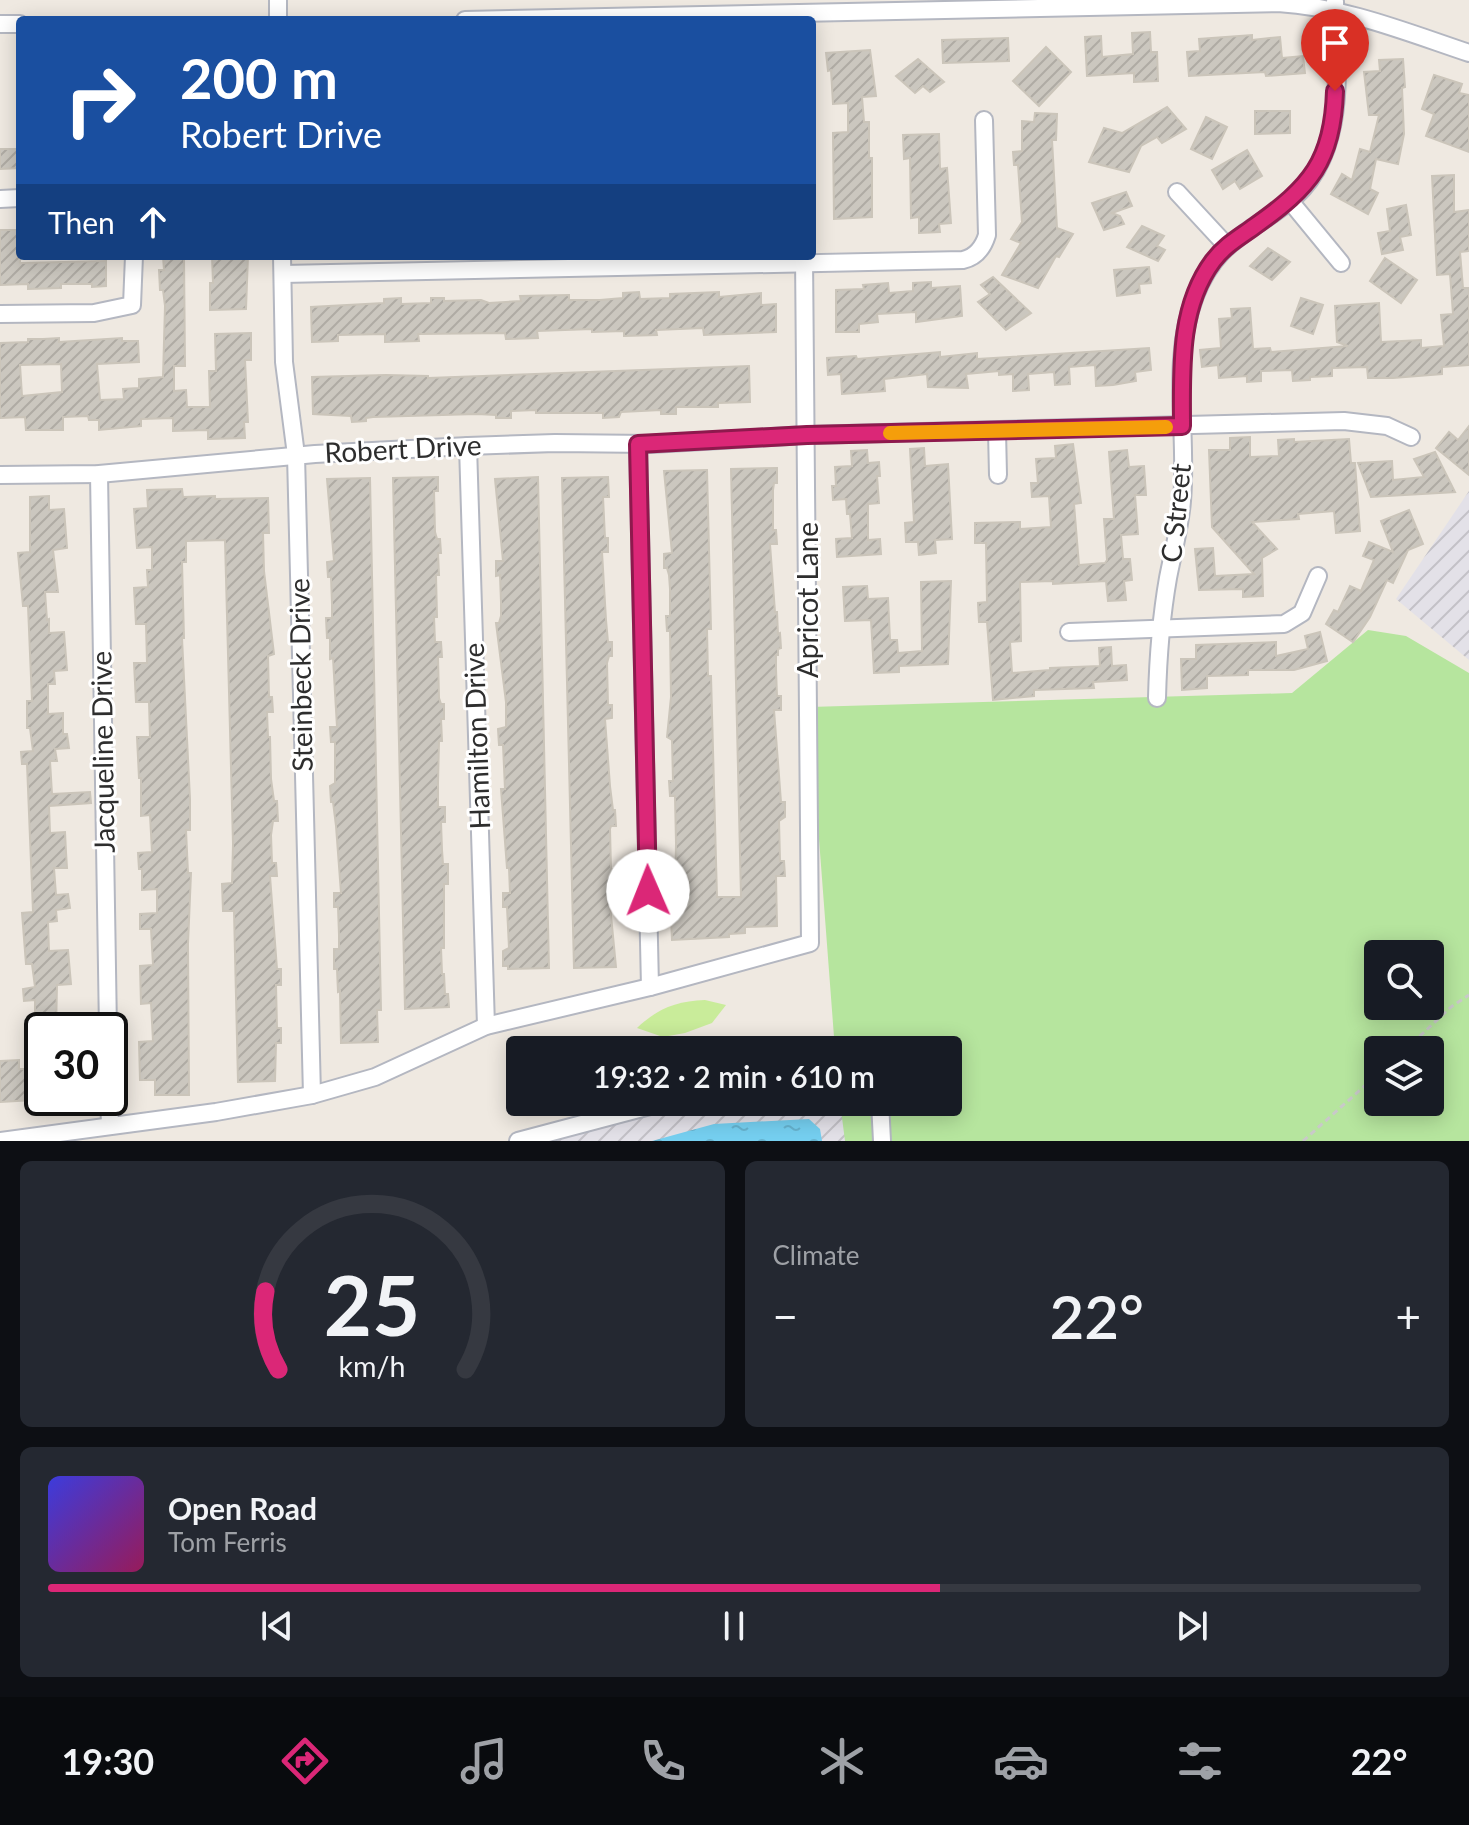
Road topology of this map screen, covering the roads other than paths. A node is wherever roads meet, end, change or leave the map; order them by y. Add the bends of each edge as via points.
1 (1335, 5) edge
2 (798, 11) edge
3 (613, 16) edge
4 (1469, 53) edge
5 (984, 120) dead end
6 (1177, 192) dead end
7 (1290, 201) junction
8 (1226, 245) junction
9 (134, 260) edge
10 (282, 260) edge
11 (804, 260) edge
12 (627, 262) edge
13 (465, 263) edge
14 (1341, 263) dead end
15 (283, 274) junction
16 (0, 314) edge
17 (1182, 426) junction
18 (997, 431) junction
19 (807, 435) junction
20 (1411, 437) dead end
21 (638, 444) junction
22 (468, 446) junction
23 (296, 455) junction
24 (99, 474) junction
25 (0, 475) edge
26 (998, 475) dead end
27 (1318, 576) dead end
28 (1161, 629) junction
29 (1069, 632) dead end
30 (1157, 698) dead end
31 (650, 987) junction
32 (108, 1012) edge
33 (486, 1026) junction
34 (312, 1095) junction
35 (110, 1116) edge
36 (612, 1116) edge
37 (881, 1116) edge
38 (110, 1125) junction
39 (0, 1141) edge
40 (518, 1141) edge
41 (882, 1141) edge

1 - 2 street
1 - 4 street
1 - 7 street, C Street via 1330,138 1316,170
2 - 3 street
5 - 11 street via 987,235 976,254 963,260
6 - 8 street
7 - 8 street, C Street
7 - 14 street
8 - 17 street, C Street via 1205,273 1190,310
9 - 16 street via 132,305 94,313
10 - 15 street, Steinbeck Drive
11 - 12 street
11 - 19 street, Apricot Lane
12 - 13 street
13 - 15 street
15 - 23 street, Steinbeck Drive via 284,362
17 - 18 street, Robert Drive
17 - 20 street, Robert Drive via 1363,422
17 - 28 street, C Street via 1182,501
18 - 19 street, Robert Drive
18 - 26 street
19 - 21 street, Robert Drive
19 - 31 street, Apricot Lane via 810,943
21 - 22 street, Robert Drive
21 - 31 street
22 - 23 street, Robert Drive
22 - 33 street, Hamilton Drive
23 - 24 street, Robert Drive
23 - 34 street, Steinbeck Drive
24 - 25 street, Robert Drive
24 - 32 street, Jacqueline Drive
27 - 28 street via 1302,613 1284,624
28 - 29 street
28 - 30 street, C Street
31 - 33 street
33 - 34 street via 375,1077
34 - 38 street
35 - 38 street
36 - 40 street
37 - 41 street
38 - 39 street

